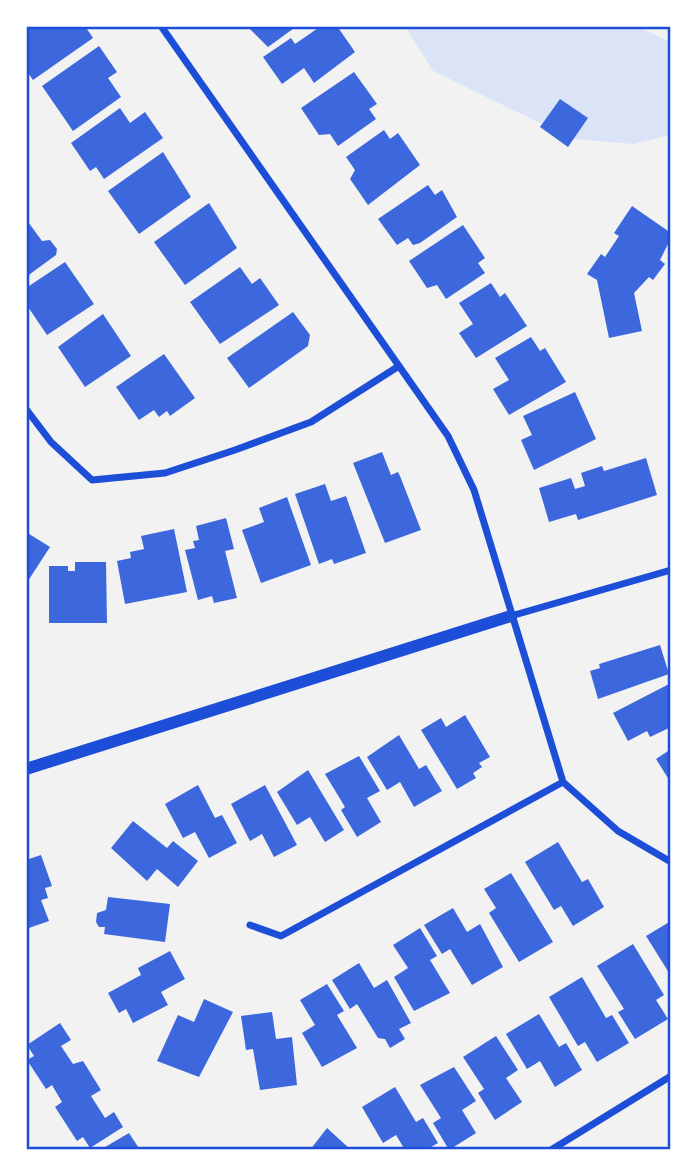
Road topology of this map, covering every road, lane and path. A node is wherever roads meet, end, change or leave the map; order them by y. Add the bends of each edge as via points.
1 (161, 26) edge
2 (400, 366) junction
3 (26, 409) edge
4 (671, 570) edge
5 (511, 616) junction
6 (26, 769) edge
7 (563, 782) junction
8 (671, 862) edge
9 (250, 925) dead end
10 (671, 1076) edge
11 (551, 1150) edge

1 - 2 street
2 - 3 street via 312,422 165,473 92,480 51,442
2 - 5 street via 447,436 474,490
4 - 5 street
5 - 6 street
5 - 7 street
7 - 8 street via 618,831
7 - 9 street via 281,936
10 - 11 street

